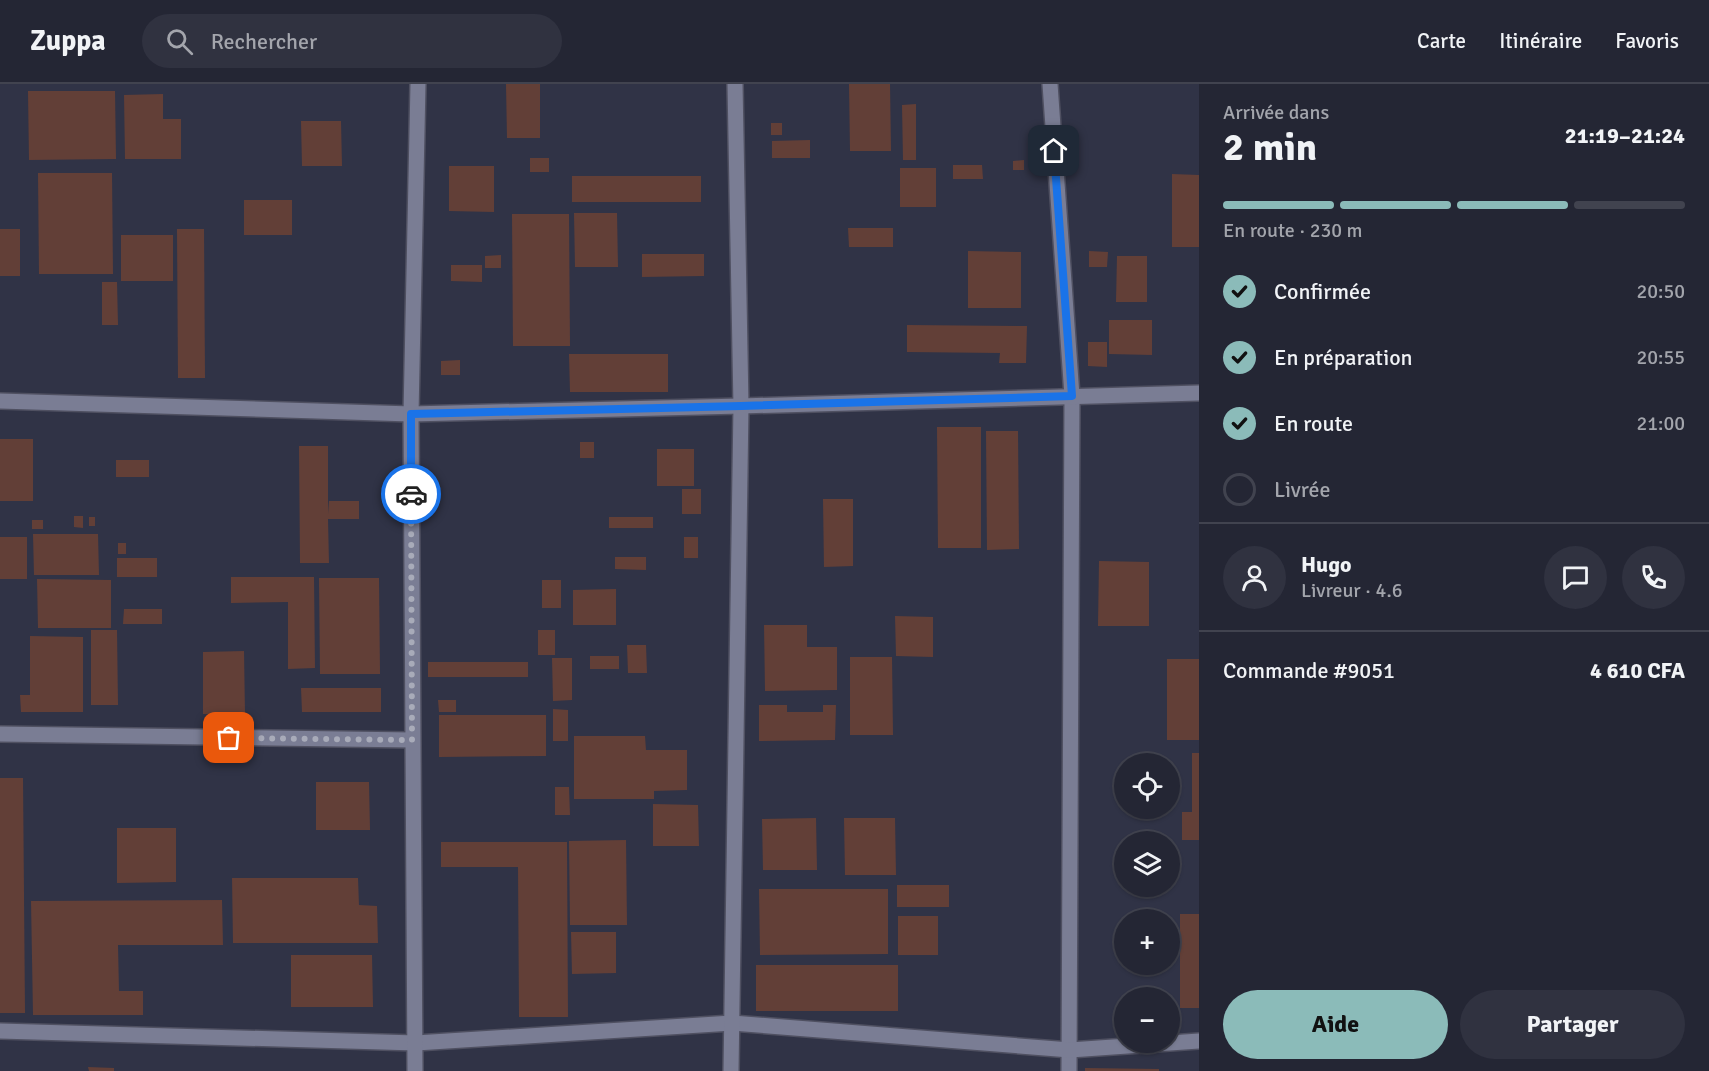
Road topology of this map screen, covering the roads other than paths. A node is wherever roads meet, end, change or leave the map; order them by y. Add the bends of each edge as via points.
1 (418, 84) edge
2 (735, 84) edge
3 (1050, 84) edge
4 (1199, 393) edge
5 (1072, 396) junction
6 (0, 401) edge
7 (741, 406) junction
8 (411, 414) junction
9 (0, 735) edge
10 (412, 740) junction
11 (732, 1023) junction
12 (0, 1031) edge
13 (1199, 1041) edge
14 (416, 1043) junction
15 (1070, 1050) junction
16 (415, 1071) edge
17 (731, 1071) edge
18 (1069, 1071) edge

1 - 8 street
2 - 7 street
3 - 5 street
4 - 5 street
5 - 7 street
5 - 15 street
6 - 8 street
7 - 8 street
7 - 11 street
8 - 10 street
9 - 10 street
10 - 14 street
11 - 14 street
11 - 15 street
11 - 17 street
12 - 14 street
13 - 15 street
14 - 16 street
15 - 18 street

